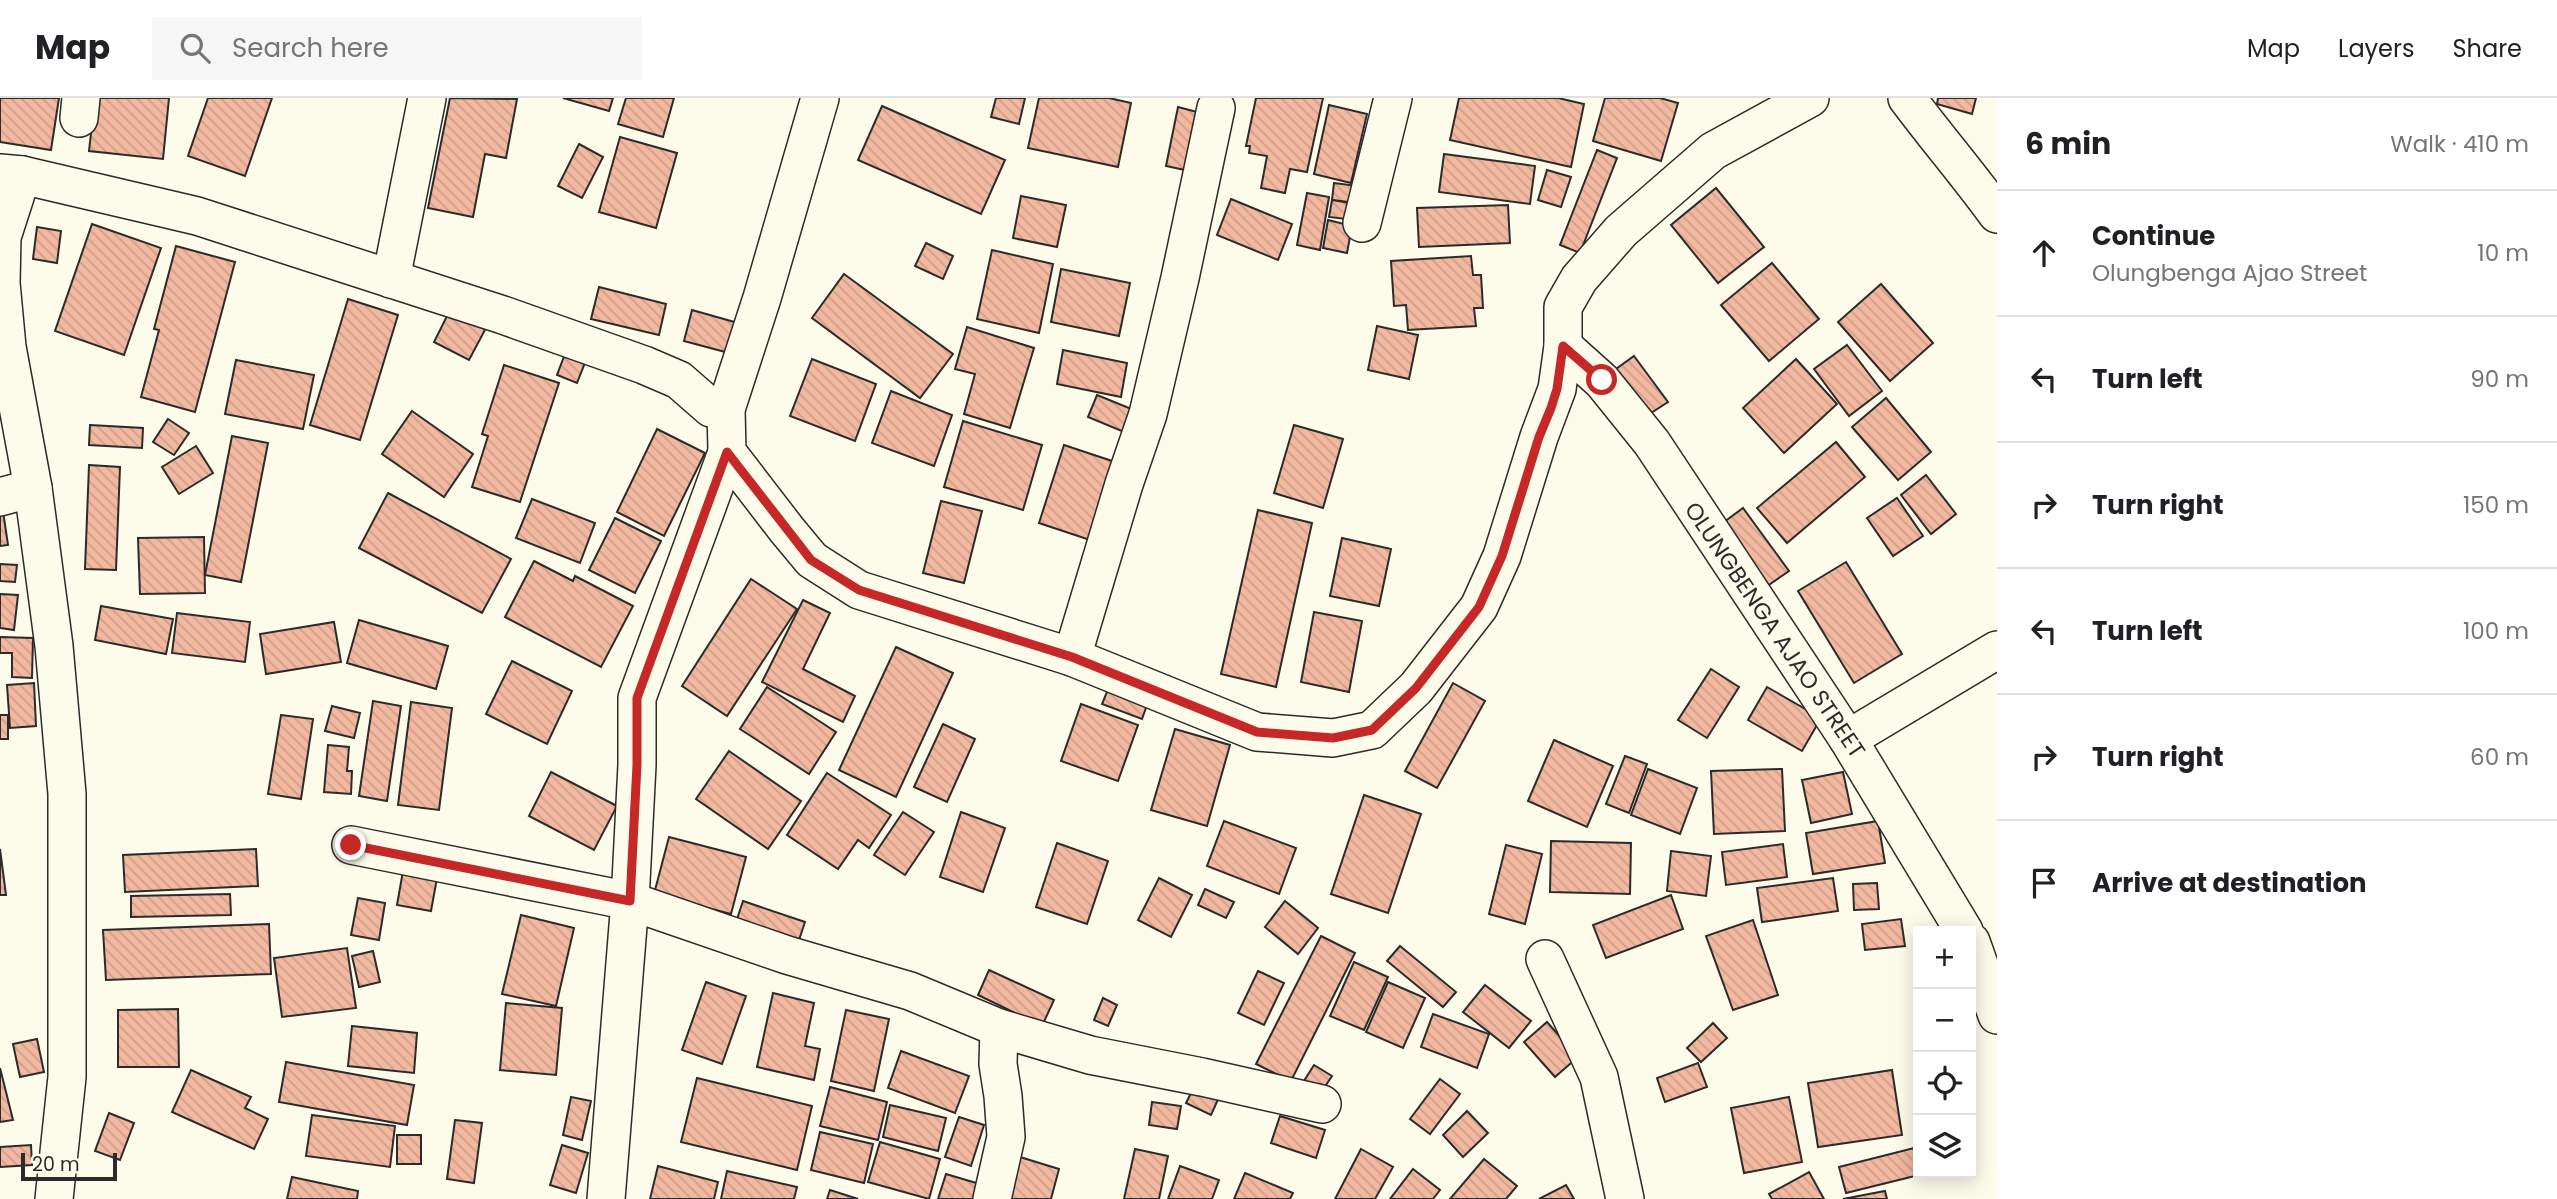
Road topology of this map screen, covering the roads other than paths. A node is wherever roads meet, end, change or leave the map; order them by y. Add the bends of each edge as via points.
1 (427, 98) edge
2 (820, 98) edge
3 (1393, 98) edge
4 (1810, 98) edge
5 (1907, 98) edge
6 (1216, 108) dead end
7 (11, 174) edge
8 (1997, 214) edge
9 (1362, 223) dead end
10 (391, 279) junction
11 (1563, 346) junction
12 (726, 409) junction
13 (727, 452) junction
14 (17, 492) edge
15 (1997, 650) edge
16 (1072, 657) junction
17 (1848, 738) junction
18 (351, 845) dead end
19 (630, 901) junction
20 (1961, 926) edge
21 (1976, 956) edge
22 (1545, 959) dead end
23 (1997, 1015) edge
24 (999, 1028) junction
25 (1322, 1104) dead end
26 (54, 1199) edge
27 (606, 1199) edge
28 (992, 1199) edge
29 (1625, 1199) edge

1 - 10 street
2 - 12 street
3 - 9 street
4 - 11 street via 1713,151 1620,231 1579,279 1563,307
5 - 8 street
6 - 16 street via 1148,414
7 - 10 street via 197,216
7 - 14 street via 1,284
10 - 12 street via 644,365 679,380 711,408
11 - 16 street via 1551,408 1502,556 1479,607 1416,688 1372,730 1333,738 1257,732
11 - 17 street, OLUNGBENGA AJAO STREET via 1602,380 1652,443
12 - 13 street
13 - 16 street via 811,560 859,590
13 - 19 street via 637,698
14 - 26 street via 54,646 68,794 67,1077
15 - 17 street
17 - 20 street, OLUNGBENGA AJAO STREET
18 - 19 street
19 - 24 street via 910,991
19 - 27 street
21 - 23 street
22 - 29 street via 1599,1077
24 - 25 street via 1090,1055
24 - 28 street via 1006,1137

